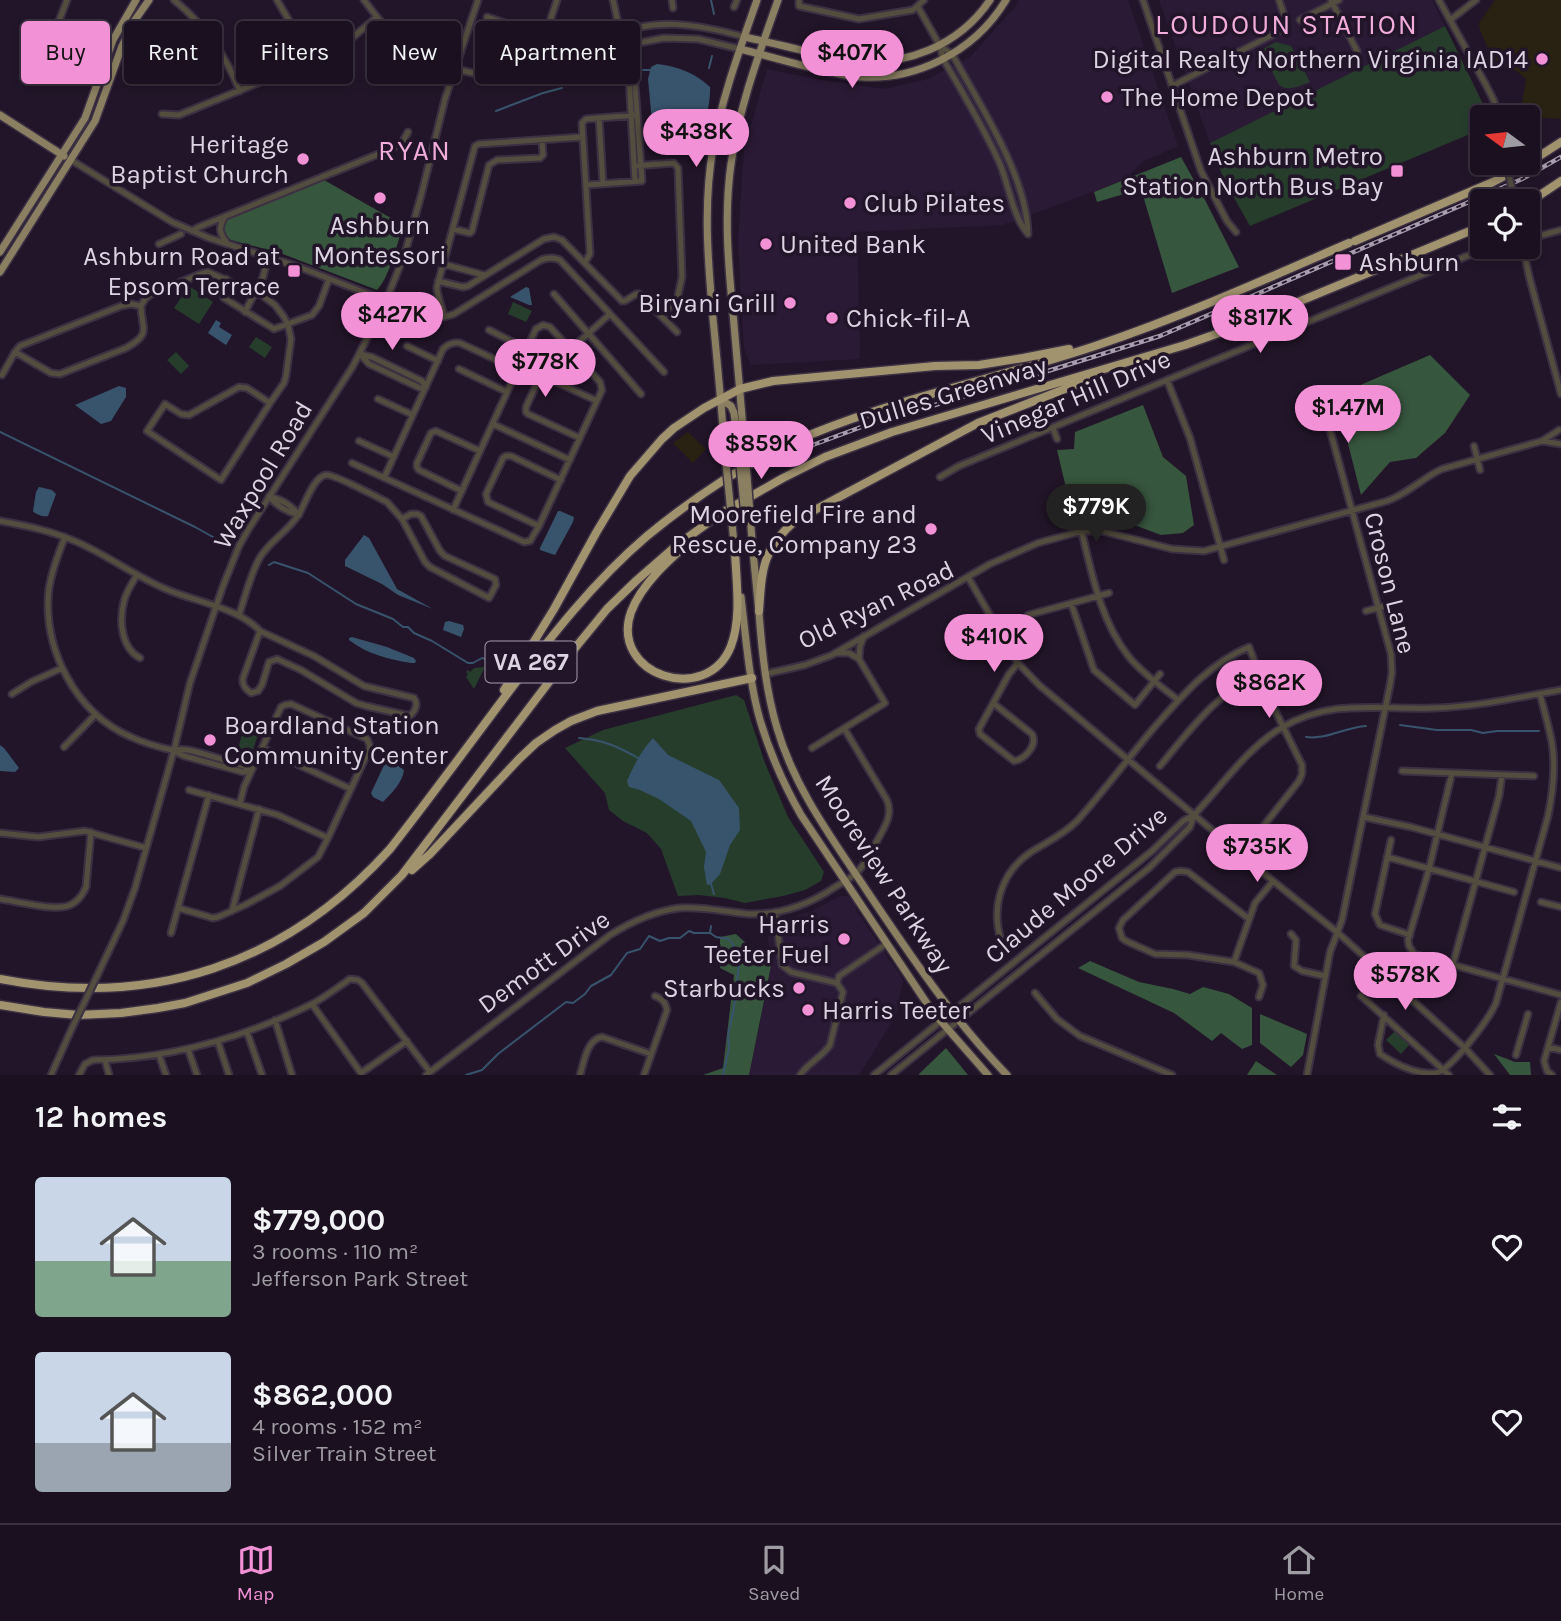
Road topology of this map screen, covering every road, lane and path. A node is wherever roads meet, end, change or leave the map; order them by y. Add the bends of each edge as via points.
1 (67, 0) edge
2 (136, 0) edge
3 (149, 0) edge
4 (174, 0) edge
5 (276, 0) edge
6 (364, 0) edge
7 (478, 0) edge
8 (557, 0) edge
9 (613, 0) edge
10 (672, 0) edge
11 (737, 0) edge
12 (757, 0) edge
13 (778, 0) edge
14 (799, 0) edge
15 (924, 0) edge
16 (990, 0) edge
17 (1006, 0) edge
18 (1143, 0) edge
19 (1279, 0) edge
20 (1339, 0) edge
21 (1439, 0) edge
22 (1476, 0) edge
23 (1331, 2) edge
24 (734, 7) dead end
25 (918, 7) junction
26 (673, 8) dead end
27 (1284, 15) dead end
28 (487, 16) dead end
29 (377, 18) junction
30 (1300, 20) dead end
31 (1450, 20) junction
32 (59, 21) edge
33 (289, 21) edge
34 (380, 21) edge
35 (502, 21) edge
36 (550, 21) edge
37 (617, 21) edge
38 (640, 28) edge
39 (1278, 32) dead end
40 (353, 37) edge
41 (744, 37) junction
42 (764, 41) junction
43 (640, 42) edge
44 (940, 46) junction
45 (740, 49) junction
46 (461, 51) edge
47 (1357, 51) dead end
48 (760, 54) junction
49 (952, 54) junction
50 (943, 59) junction
51 (255, 84) edge
52 (450, 84) edge
53 (630, 84) edge
54 (1172, 86) junction
55 (240, 90) junction
56 (1495, 105) edge
57 (162, 114) dead end
58 (634, 115) junction
59 (0, 116) edge
60 (599, 118) junction
61 (408, 132) dead end
62 (583, 137) junction
63 (542, 140) junction
64 (1561, 142) edge
65 (62, 155) junction
66 (71, 160) junction
67 (637, 165) junction
68 (1561, 181) edge
69 (603, 184) junction
70 (586, 185) junction
71 (1540, 195) edge
72 (224, 218) junction
73 (453, 229) junction
74 (1561, 230) edge
75 (192, 231) junction
76 (1470, 231) edge
77 (1236, 232) dead end
78 (181, 234) dead end
79 (1540, 236) edge
80 (159, 244) dead end
81 (228, 245) junction
82 (0, 252) edge
83 (1470, 255) edge
84 (268, 258) junction
85 (1525, 259) edge
86 (585, 262) junction
87 (443, 264) junction
88 (0, 272) edge
89 (485, 275) junction
90 (226, 279) junction
91 (329, 279) junction
92 (438, 281) junction
93 (256, 293) junction
94 (554, 294) dead end
95 (386, 301) junction
96 (141, 306) junction
97 (245, 312) junction
98 (610, 314) junction
99 (661, 315) junction
100 (444, 317) junction
101 (288, 325) junction
102 (489, 330) dead end
103 (677, 332) dead end
104 (588, 334) junction
105 (1100, 344) junction
106 (407, 346) dead end
107 (527, 349) junction
108 (571, 349) junction
109 (15, 352) junction
110 (360, 355) junction
111 (1148, 357) junction
112 (438, 361) junction
113 (459, 369) dead end
114 (517, 370) junction
115 (664, 372) dead end
116 (2, 375) dead end
117 (1167, 380) junction
118 (426, 387) junction
119 (740, 389) junction
120 (1315, 390) dead end
121 (508, 392) junction
122 (641, 394) dead end
123 (1561, 394) edge
124 (378, 399) dead end
125 (720, 400) junction
126 (597, 401) junction
127 (270, 403) junction
128 (413, 415) junction
129 (493, 424) junction
130 (1053, 428) junction
131 (1560, 428) edge
132 (580, 438) junction
133 (1057, 439) dead end
134 (359, 440) dead end
135 (1542, 441) junction
136 (1561, 442) edge
137 (1474, 446) dead end
138 (480, 451) junction
139 (742, 453) junction
140 (394, 457) junction
141 (1477, 458) junction
142 (570, 460) junction
143 (352, 463) dead end
144 (1480, 470) dead end
145 (940, 477) dead end
146 (384, 478) junction
147 (561, 480) junction
148 (462, 491) junction
149 (269, 496) junction
150 (453, 510) junction
151 (1353, 510) junction
152 (720, 514) junction
153 (299, 515) junction
154 (1078, 516) dead end
155 (402, 519) junction
156 (0, 521) edge
157 (539, 526) junction
158 (1082, 531) junction
159 (65, 537) junction
160 (1220, 547) junction
161 (735, 550) junction
162 (1224, 560) dead end
163 (136, 575) junction
164 (968, 577) junction
165 (1110, 593) dead end
166 (1099, 596) junction
167 (1071, 603) junction
168 (1389, 605) dead end
169 (216, 607) junction
170 (1379, 608) junction
171 (759, 611) junction
172 (1366, 611) dead end
173 (239, 615) junction
174 (1028, 615) dead end
175 (260, 631) junction
176 (864, 636) junction
177 (832, 654) junction
178 (140, 659) dead end
179 (859, 659) junction
180 (1018, 663) junction
181 (62, 668) junction
182 (1268, 669) dead end
183 (765, 674) junction
184 (1160, 674) dead end
185 (1259, 674) junction
186 (752, 678) junction
187 (1154, 681) junction
188 (1561, 690) edge
189 (12, 694) dead end
190 (1540, 694) junction
191 (1178, 700) junction
192 (993, 703) junction
193 (1385, 707) junction
194 (96, 714) junction
195 (1283, 727) junction
196 (844, 728) junction
197 (480, 730) junction
198 (64, 747) dead end
199 (262, 748) junction
200 (812, 748) dead end
201 (174, 750) junction
202 (1128, 760) junction
203 (1553, 760) junction
204 (1561, 761) edge
205 (1160, 766) dead end
206 (251, 771) junction
207 (1402, 771) dead end
208 (1452, 774) junction
209 (1502, 775) junction
210 (1534, 776) dead end
211 (351, 789) junction
212 (189, 790) dead end
213 (209, 796) junction
214 (240, 803) junction
215 (259, 809) junction
216 (1194, 815) junction
217 (1364, 817) junction
218 (1262, 828) dead end
219 (91, 832) junction
220 (0, 833) edge
221 (1437, 834) junction
222 (328, 838) junction
223 (1391, 840) dead end
224 (1486, 847) junction
225 (146, 848) junction
226 (1387, 857) junction
227 (1536, 861) junction
228 (1561, 868) edge
229 (1429, 869) junction
230 (856, 874) junction
231 (1273, 881) junction
232 (1476, 881) junction
233 (845, 882) junction
234 (1514, 892) dead end
235 (0, 899) edge
236 (378, 899) junction
237 (1541, 902) dead end
238 (1561, 907) edge
239 (178, 908) junction
240 (232, 912) junction
241 (775, 912) junction
242 (1249, 919) junction
243 (1337, 932) junction
244 (171, 933) dead end
245 (1291, 934) dead end
246 (1410, 934) junction
247 (1001, 940) dead end
248 (886, 944) junction
249 (1234, 962) junction
250 (1453, 964) junction
251 (1325, 976) junction
252 (0, 979) edge
253 (1503, 979) junction
254 (837, 983) junction
255 (1035, 993) dead end
256 (1561, 995) edge
257 (655, 996) dead end
258 (1361, 996) dead end
259 (1259, 997) dead end
260 (1561, 1002) edge
261 (312, 1004) junction
262 (0, 1005) edge
263 (951, 1013) junction
264 (1528, 1014) dead end
265 (1384, 1015) junction
266 (275, 1020) junction
267 (941, 1021) junction
268 (959, 1021) junction
269 (948, 1030) junction
270 (247, 1032) junction
271 (407, 1041) junction
272 (218, 1042) junction
273 (1548, 1046) junction
274 (1464, 1047) junction
275 (188, 1049) junction
276 (1561, 1050) edge
277 (651, 1054) junction
278 (159, 1055) junction
279 (1516, 1055) dead end
280 (104, 1060) junction
281 (1444, 1069) junction
282 (1153, 1070) edge
283 (428, 1073) edge
284 (360, 1074) edge
285 (49, 1075) edge
286 (79, 1075) edge
287 (110, 1075) edge
288 (166, 1075) edge
289 (197, 1075) edge
290 (229, 1075) edge
291 (262, 1075) edge
292 (292, 1075) edge
293 (580, 1075) edge
294 (644, 1075) edge
295 (800, 1075) edge
296 (874, 1075) edge
297 (891, 1075) edge
298 (988, 1075) edge
299 (1007, 1075) edge
300 (1172, 1075) edge
301 (1307, 1075) edge
302 (1449, 1075) edge
303 (1490, 1075) edge
304 (1552, 1075) edge

1 - 32 street
2 - 65 main road via 113,40 85,118
3 - 66 main road via 122,46 95,121
4 - 55 street via 216,43
5 - 33 street
6 - 29 street
7 - 46 street, Waxpool Road
8 - 36 street
9 - 37 street
10 - 26 street
11 - 24 street
12 - 41 main road, Mooreview Parkway
13 - 42 main road
14 - 25 street via 799,6 859,19
15 - 25 street
16 - 44 main road via 969,25
17 - 49 main road via 982,31
18 - 54 street
19 - 27 street
20 - 23 street
21 - 31 street
22 - 31 street
23 - 30 street
23 - 47 street
25 - 44 street
28 - 35 street
29 - 34 street
29 - 40 street
31 - 56 street
38 - 41 street via 685,24
39 - 54 street
41 - 42 main road
41 - 45 main road, Mooreview Parkway
42 - 44 main road via 858,61 894,60
42 - 48 main road
43 - 45 street via 677,37
44 - 49 street
44 - 50 street
45 - 48 main road
45 - 125 main road, Mooreview Parkway via 718,122 707,213
48 - 50 main road via 866,77 907,72
48 - 119 main road via 739,120 728,191 728,255
49 - 50 main road
49 - 50 street via 1012,170 1028,234 992,148
51 - 55 street
52 - 95 street, Waxpool Road via 416,213
53 - 58 street
54 - 77 street via 1201,171
55 - 57 street via 179,115
58 - 60 street
58 - 67 street
59 - 65 main road
60 - 62 street via 583,120
60 - 69 street
61 - 72 street via 402,144
62 - 63 street
62 - 70 street
63 - 73 street via 475,146
63 - 73 street via 540,158 497,160 489,165 472,231
64 - 105 highway, Dulles Greenway / VA 267 via 1493,182 1170,319
65 - 66 main road
65 - 82 main road
66 - 75 street
66 - 88 main road
67 - 69 street via 642,181
67 - 99 street via 674,163 678,168 682,277 677,300
68 - 71 highway
69 - 70 street
70 - 86 street via 590,254
72 - 75 street
72 - 81 street via 220,232
73 - 87 street
74 - 79 street
75 - 81 street
76 - 111 highway, Dulles Greenway / VA 267 via 1247,323
78 - 80 street
81 - 84 street
83 - 117 street, Vinegar Hill Drive
84 - 91 street
84 - 93 street
85 - 123 street
86 - 89 street via 554,237
86 - 99 street via 622,301 639,294
87 - 89 street
87 - 92 street
89 - 92 street via 463,287
90 - 93 street
90 - 96 street via 203,273 150,294
90 - 97 street via 222,295
91 - 95 street
91 - 101 street via 314,312
92 - 100 street via 436,291
93 - 97 street
93 - 101 street via 275,305
94 - 104 street
95 - 100 street via 425,316
95 - 110 street, Waxpool Road
96 - 109 street via 121,306 29,342
96 - 109 street via 144,329 134,343 62,374 51,373
97 - 101 street via 272,329
98 - 100 street via 560,260 549,257
98 - 104 street
98 - 115 street
99 - 103 street
101 - 127 street via 286,376
102 - 107 street
104 - 108 street
104 - 122 street
105 - 119 highway via 979,365 796,378
105 - 197 highway, Dulles Greenway / VA 267 via 813,433 709,489 644,538 582,600
106 - 112 street
107 - 108 street via 536,330 545,325
107 - 114 street
108 - 126 street via 601,384
109 - 116 street
110 - 118 street via 369,365
110 - 149 street, Waxpool Road
111 - 152 highway, Dulles Greenway / VA 267 via 892,432 793,472
111 - 171 highway via 978,423 796,520 770,550 761,578
112 - 114 street via 446,346 456,343
112 - 118 street
113 - 121 street
114 - 121 street
117 - 130 street, Vinegar Hill Drive
117 - 160 street via 1190,438
118 - 128 street
119 - 125 highway
119 - 139 main road
120 - 151 street, Croson Lane
121 - 129 street
124 - 128 street
125 - 139 main road via 734,413
125 - 161 main road, Mooreview Parkway, bridge
125 - 197 highway via 674,428 630,476
126 - 132 street
126 - 132 street via 545,377 526,407 528,414
127 - 127 street via 220,480 147,431 165,404 188,415 239,387
128 - 140 street
129 - 138 street
129 - 142 street
130 - 133 street
130 - 145 street, Vinegar Hill Drive
131 - 135 street
131 - 136 street
132 - 142 street
134 - 140 street
135 - 136 street
135 - 141 street
137 - 141 street
138 - 148 street
138 - 148 street via 436,430 417,463 419,470
139 - 171 main road, Mooreview Parkway, bridge
140 - 146 street
141 - 144 street
141 - 151 street via 1429,475 1396,498
142 - 147 street
143 - 146 street
146 - 150 street
147 - 157 street
147 - 157 street via 509,455 503,458 486,494 488,502
148 - 150 street
149 - 153 street via 282,500
149 - 169 street, Waxpool Road via 239,546
150 - 157 street via 524,542 530,541
151 - 160 street
151 - 170 street, Croson Lane
152 - 161 highway via 665,565 633,608 631,645 650,670 676,679 694,678 714,668 727,654 736,618
152 - 236 highway, Dulles Greenway / VA 267 via 676,546 607,609 425,848
153 - 155 street via 315,482 331,475 387,502
153 - 173 street via 260,557
154 - 158 street
155 - 155 street via 430,567 489,598 495,579 440,551 421,516
156 - 159 street
158 - 160 street via 1102,531 1188,551
158 - 164 street via 1027,547
158 - 166 street
159 - 163 street
159 - 181 street via 52,574 48,605
160 - 162 street
161 - 186 main road, Mooreview Parkway
163 - 169 street
163 - 178 street via 123,603 122,626 131,654
164 - 176 street, Old Ryan Road
164 - 180 street, Old Ryan Road
165 - 166 street
166 - 167 street
166 - 187 street via 1120,645
167 - 174 street
167 - 187 street via 1094,670 1135,705
168 - 170 street
169 - 173 street
169 - 201 street, Waxpool Road via 190,683
170 - 172 street
170 - 193 street, Croson Lane via 1391,654
171 - 183 main road, Mooreview Parkway
173 - 175 street
175 - 175 street via 243,681 251,693 261,688 269,662 277,659 350,700 410,716 414,712 414,698 364,686
176 - 177 street, Old Ryan Road
176 - 179 street
177 - 179 street via 846,652
177 - 183 street, Old Ryan Road
179 - 196 street via 885,703
180 - 192 street
180 - 202 street, Old Ryan Road via 1052,698
181 - 189 street
181 - 194 street
182 - 185 street
183 - 186 main road, Old Ryan Road
183 - 230 main road, Mooreview Parkway via 793,772
184 - 187 street
185 - 191 street via 1249,647 1211,668
185 - 195 street
185 - 205 street via 1205,711
186 - 233 main road, Mooreview Parkway via 778,771
186 - 236 highway via 597,711 555,730 519,759 429,855
187 - 191 street
188 - 190 street, Claude Moore Drive
190 - 193 street, Claude Moore Drive via 1463,706
190 - 203 street
191 - 202 street
192 - 192 street via 980,734 1018,761 1035,739
193 - 195 street, Claude Moore Drive via 1333,709
193 - 217 street, Croson Lane
194 - 198 street
194 - 201 street via 128,736
195 - 216 street, Claude Moore Drive via 1255,748
195 - 218 street via 1301,760 1302,774
196 - 200 street
196 - 230 street via 890,811
197 - 252 highway, Dulles Greenway / VA 267 via 371,870 330,906 271,943 201,973 131,987 59,988
199 - 206 street
199 - 211 street
199 - 211 street via 281,707 291,704 302,709 367,739 369,750
201 - 206 street via 229,769
201 - 225 street, Waxpool Road
202 - 216 street, Old Ryan Road
202 - 247 street via 1071,828 1022,859 1008,875 997,908
203 - 204 street
203 - 227 street via 1551,803
206 - 214 street
207 - 208 street
208 - 209 street
208 - 221 street
209 - 210 street
209 - 224 street
211 - 222 street
212 - 213 street
213 - 214 street
213 - 239 street
214 - 215 street
215 - 222 street
215 - 240 street
216 - 231 street, Old Ryan Road
216 - 263 street, Claude Moore Drive
216 - 268 street, Claude Moore Drive via 1190,827 1149,868
217 - 221 street
217 - 243 street, Croson Lane
219 - 220 street via 38,837
219 - 225 street
219 - 235 street via 86,887 75,903 56,908
221 - 224 street
221 - 229 street
222 - 240 street via 318,857 280,886
223 - 226 street
224 - 227 street
224 - 232 street
225 - 285 street, Waxpool Road, bridge via 123,921
226 - 229 street
226 - 246 street via 1376,918 1380,925
227 - 228 street
227 - 253 street
229 - 232 street
229 - 246 street
230 - 233 street, Demott Drive
230 - 263 main road, Mooreview Parkway
231 - 242 street
231 - 243 street, Old Ryan Road
232 - 234 street
232 - 250 street
233 - 241 street, Demott Drive via 824,895
233 - 248 main road, Mooreview Parkway
236 - 262 highway, Dulles Greenway / VA 267 via 336,934 286,964 247,983 186,1003 138,1012 88,1014
237 - 238 street
239 - 240 street via 213,918
239 - 244 street
241 - 254 street via 782,965 791,972
241 - 283 street, Demott Drive via 749,914 693,907 637,920 610,935
242 - 249 street
242 - 249 street via 1181,870 1120,923 1119,933 1126,941 1155,954
243 - 251 street, Croson Lane
243 - 274 street, Old Ryan Road
245 - 251 street via 1296,940 1294,966
246 - 250 street via 1414,954
248 - 254 street via 839,976
248 - 267 main road, Mooreview Parkway
249 - 259 street via 1259,973 1263,985
250 - 253 street
251 - 301 street, Croson Lane
253 - 256 street
253 - 274 street via 1493,1012
254 - 295 street via 843,992 830,1045
255 - 282 street via 1056,1019 1080,1036
257 - 277 street via 666,1003 667,1010
258 - 265 street
260 - 273 street
261 - 266 street
261 - 271 street via 351,979 358,980
261 - 284 street
263 - 267 street, Claude Moore Drive
263 - 268 main road, Mooreview Parkway
264 - 279 street
265 - 281 street
265 - 281 street via 1380,1054 1412,1072 1433,1074
266 - 270 street
266 - 292 street
267 - 269 main road, Mooreview Parkway
267 - 296 street, Claude Moore Drive
268 - 269 street, Claude Moore Drive
268 - 299 main road, Mooreview Parkway
269 - 297 street, Claude Moore Drive
269 - 298 main road, Mooreview Parkway
270 - 272 street
270 - 291 street
271 - 283 street
271 - 284 street
272 - 275 street
272 - 290 street
273 - 276 street
273 - 304 street via 1544,1061
274 - 281 street
274 - 303 street, Old Ryan Road
275 - 278 street
275 - 289 street
277 - 293 street via 598,1037 592,1041
277 - 294 street
278 - 280 street
278 - 288 street
280 - 286 street via 88,1061
280 - 287 street
281 - 302 street
282 - 300 street

